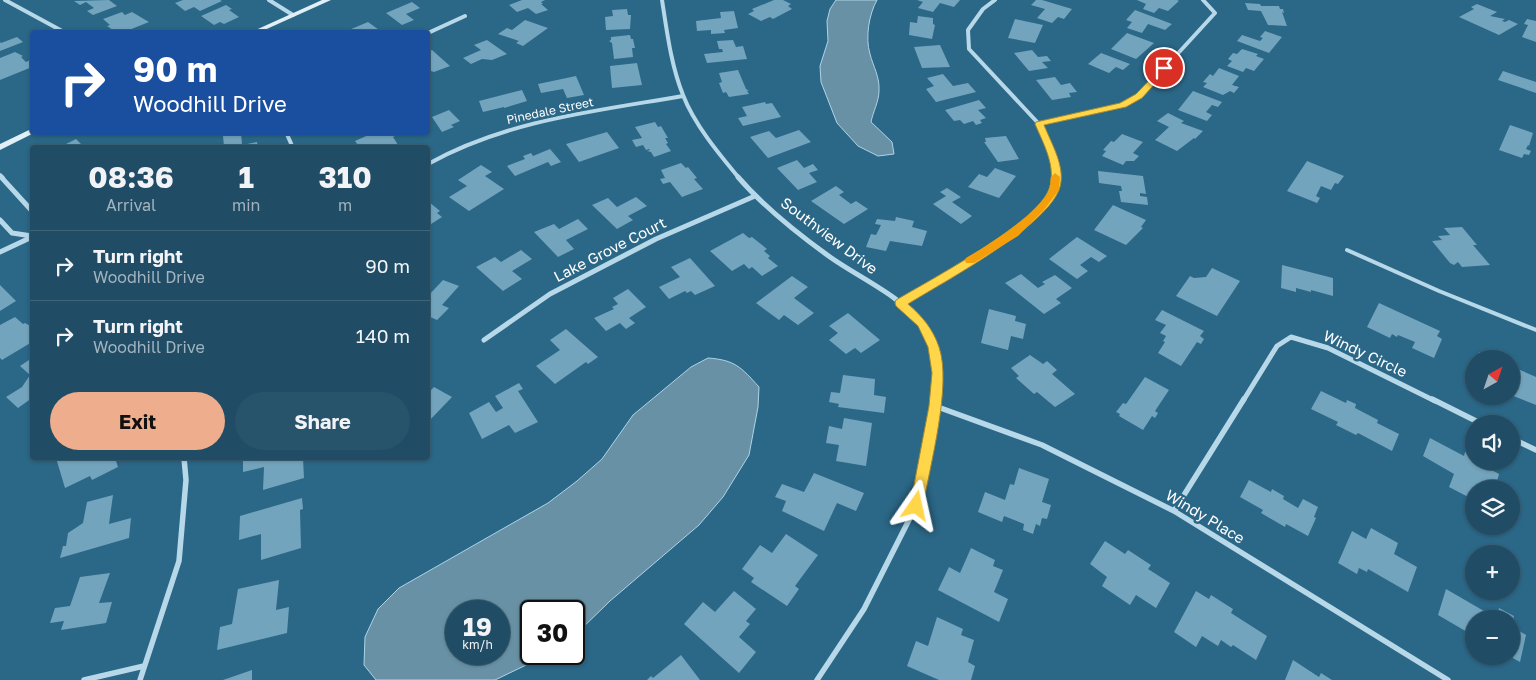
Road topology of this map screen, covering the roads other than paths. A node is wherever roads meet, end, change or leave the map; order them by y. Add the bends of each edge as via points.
1 (5, 0) edge
2 (269, 0) edge
3 (328, 0) edge
4 (662, 0) edge
5 (995, 0) edge
6 (1203, 0) edge
7 (293, 15) junction
8 (465, 16) dead end
9 (60, 30) edge
10 (259, 30) edge
11 (430, 31) edge
12 (683, 96) junction
13 (1039, 124) junction
14 (30, 133) edge
15 (0, 147) edge
16 (430, 163) edge
17 (0, 175) edge
18 (755, 196) junction
19 (30, 209) edge
20 (0, 220) edge
21 (30, 236) edge
22 (30, 237) edge
23 (1347, 250) dead end
24 (0, 252) edge
25 (900, 303) junction
26 (1536, 330) edge
27 (484, 340) dead end
28 (935, 406) junction
29 (1465, 416) edge
30 (1520, 442) edge
31 (1536, 450) edge
32 (184, 460) edge
33 (1174, 511) junction
34 (144, 666) junction
35 (84, 680) edge
36 (140, 680) edge
37 (817, 680) edge
38 (1448, 680) edge

1 - 9 street
2 - 7 street
3 - 7 street
4 - 12 street, Southview Drive via 672,60
5 - 13 street via 983,9 968,30 969,49
6 - 13 street via 1215,13 1139,96 1123,105
7 - 10 street
8 - 11 street
12 - 16 street, Pinedale Street via 552,119 500,132 462,146
12 - 18 street, Southview Drive via 713,147
13 - 25 street via 1056,165 1054,190 1041,208 1014,233
14 - 15 street
17 - 19 street
18 - 25 street, Southview Drive via 829,256
18 - 27 street, Lake Grove Court via 656,239 550,294
20 - 21 street via 12,233
22 - 24 street
23 - 26 lane
25 - 28 street, Southview Drive via 922,324 933,347 938,373
28 - 33 street, Windy Place via 1042,445
28 - 37 street, Southview Drive via 916,506 864,609
29 - 33 street, Windy Circle via 1328,348 1291,338 1277,346
30 - 31 street
32 - 34 street via 186,480 179,561
33 - 38 street, Windy Place
34 - 35 street
34 - 36 street

